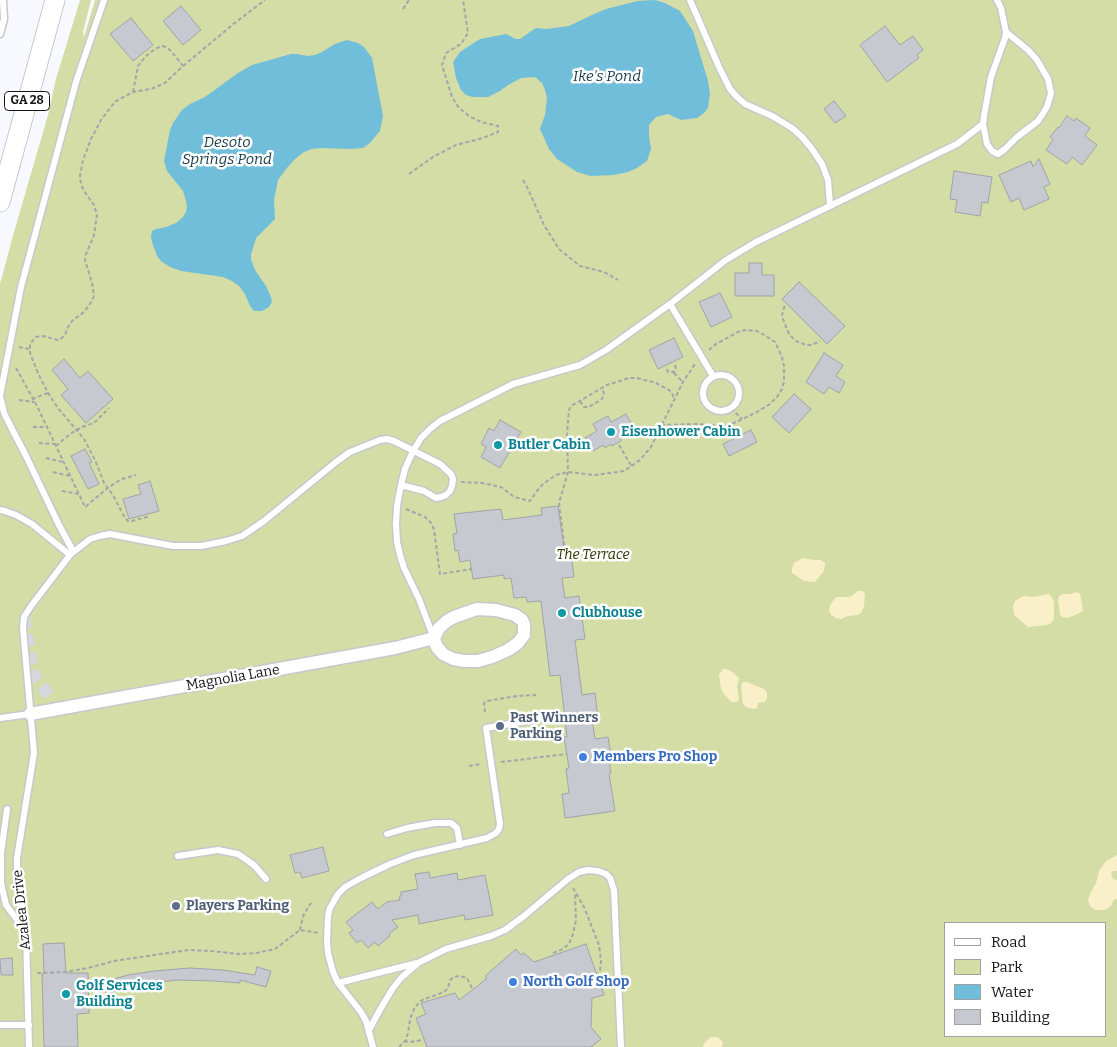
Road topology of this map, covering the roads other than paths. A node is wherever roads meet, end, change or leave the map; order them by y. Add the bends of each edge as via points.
1 (3, 0) edge
2 (55, 0) edge
3 (104, 0) edge
4 (690, 0) edge
5 (998, 0) edge
6 (1006, 32) junction
7 (0, 34) edge
8 (983, 124) junction
9 (0, 202) edge
10 (830, 205) junction
11 (670, 304) junction
12 (713, 376) junction
13 (412, 451) junction
14 (401, 485) junction
15 (0, 510) edge
16 (72, 553) junction
17 (434, 638) junction
18 (30, 714) junction
19 (0, 718) edge
20 (539, 719) dead end
21 (8, 810) dead end
22 (387, 834) dead end
23 (460, 845) junction
24 (178, 856) dead end
25 (266, 879) dead end
26 (24, 922) junction
27 (418, 963) junction
28 (338, 983) junction
29 (29, 1025) junction
30 (0, 1026) edge
31 (369, 1030) junction
32 (29, 1047) edge
33 (373, 1047) edge
34 (621, 1047) edge

1 - 7 lane via 4,19
2 - 9 main road, GA 28
3 - 16 lane via 73,92 21,287 0,396 4,413
4 - 10 lane via 730,89 745,104 772,116 802,137 822,164 828,180
5 - 6 lane
6 - 8 lane via 991,76
6 - 8 lane via 1037,60 1048,79 1051,93 1038,121 998,154 992,152 987,144
8 - 10 lane via 957,144
10 - 11 lane via 726,260
11 - 12 lane
11 - 13 lane via 580,365 513,384 440,421
12 - 12 lane via 731,377 738,386 738,398 731,408 714,410 705,402 704,384
13 - 14 lane
13 - 14 lane, Azalea Drive via 446,468 453,479 452,486 446,495 436,498
13 - 16 lane, Azalea Drive via 394,441 380,440 350,452 255,528 226,541 201,546 173,546 110,534 90,539
14 - 17 lane via 397,506 397,542 404,568
15 - 16 lane via 32,524
16 - 18 lane, Azalea Drive via 24,617
17 - 17 street via 447,621 477,609 515,615 525,628 518,643 498,655 478,661 448,657 436,647
17 - 18 street, Magnolia Lane via 395,648
18 - 19 lane
18 - 26 lane, Azalea Drive via 34,754 17,858 17,886
20 - 23 lane via 486,728 500,829 488,838
21 - 26 lane via 1,853 1,883 6,905 18,921
22 - 23 lane via 435,823 451,823 457,828
23 - 28 lane via 401,859 361,878 338,894 330,908 327,934 330,963
24 - 25 lane via 218,850 238,854
26 - 29 lane, Azalea Drive
27 - 28 lane
27 - 31 lane via 401,978
27 - 34 lane via 446,949 505,930 579,872 588,870 606,874 614,890
28 - 31 lane via 361,1012
29 - 30 lane
29 - 32 lane, Azalea Drive
31 - 33 lane

